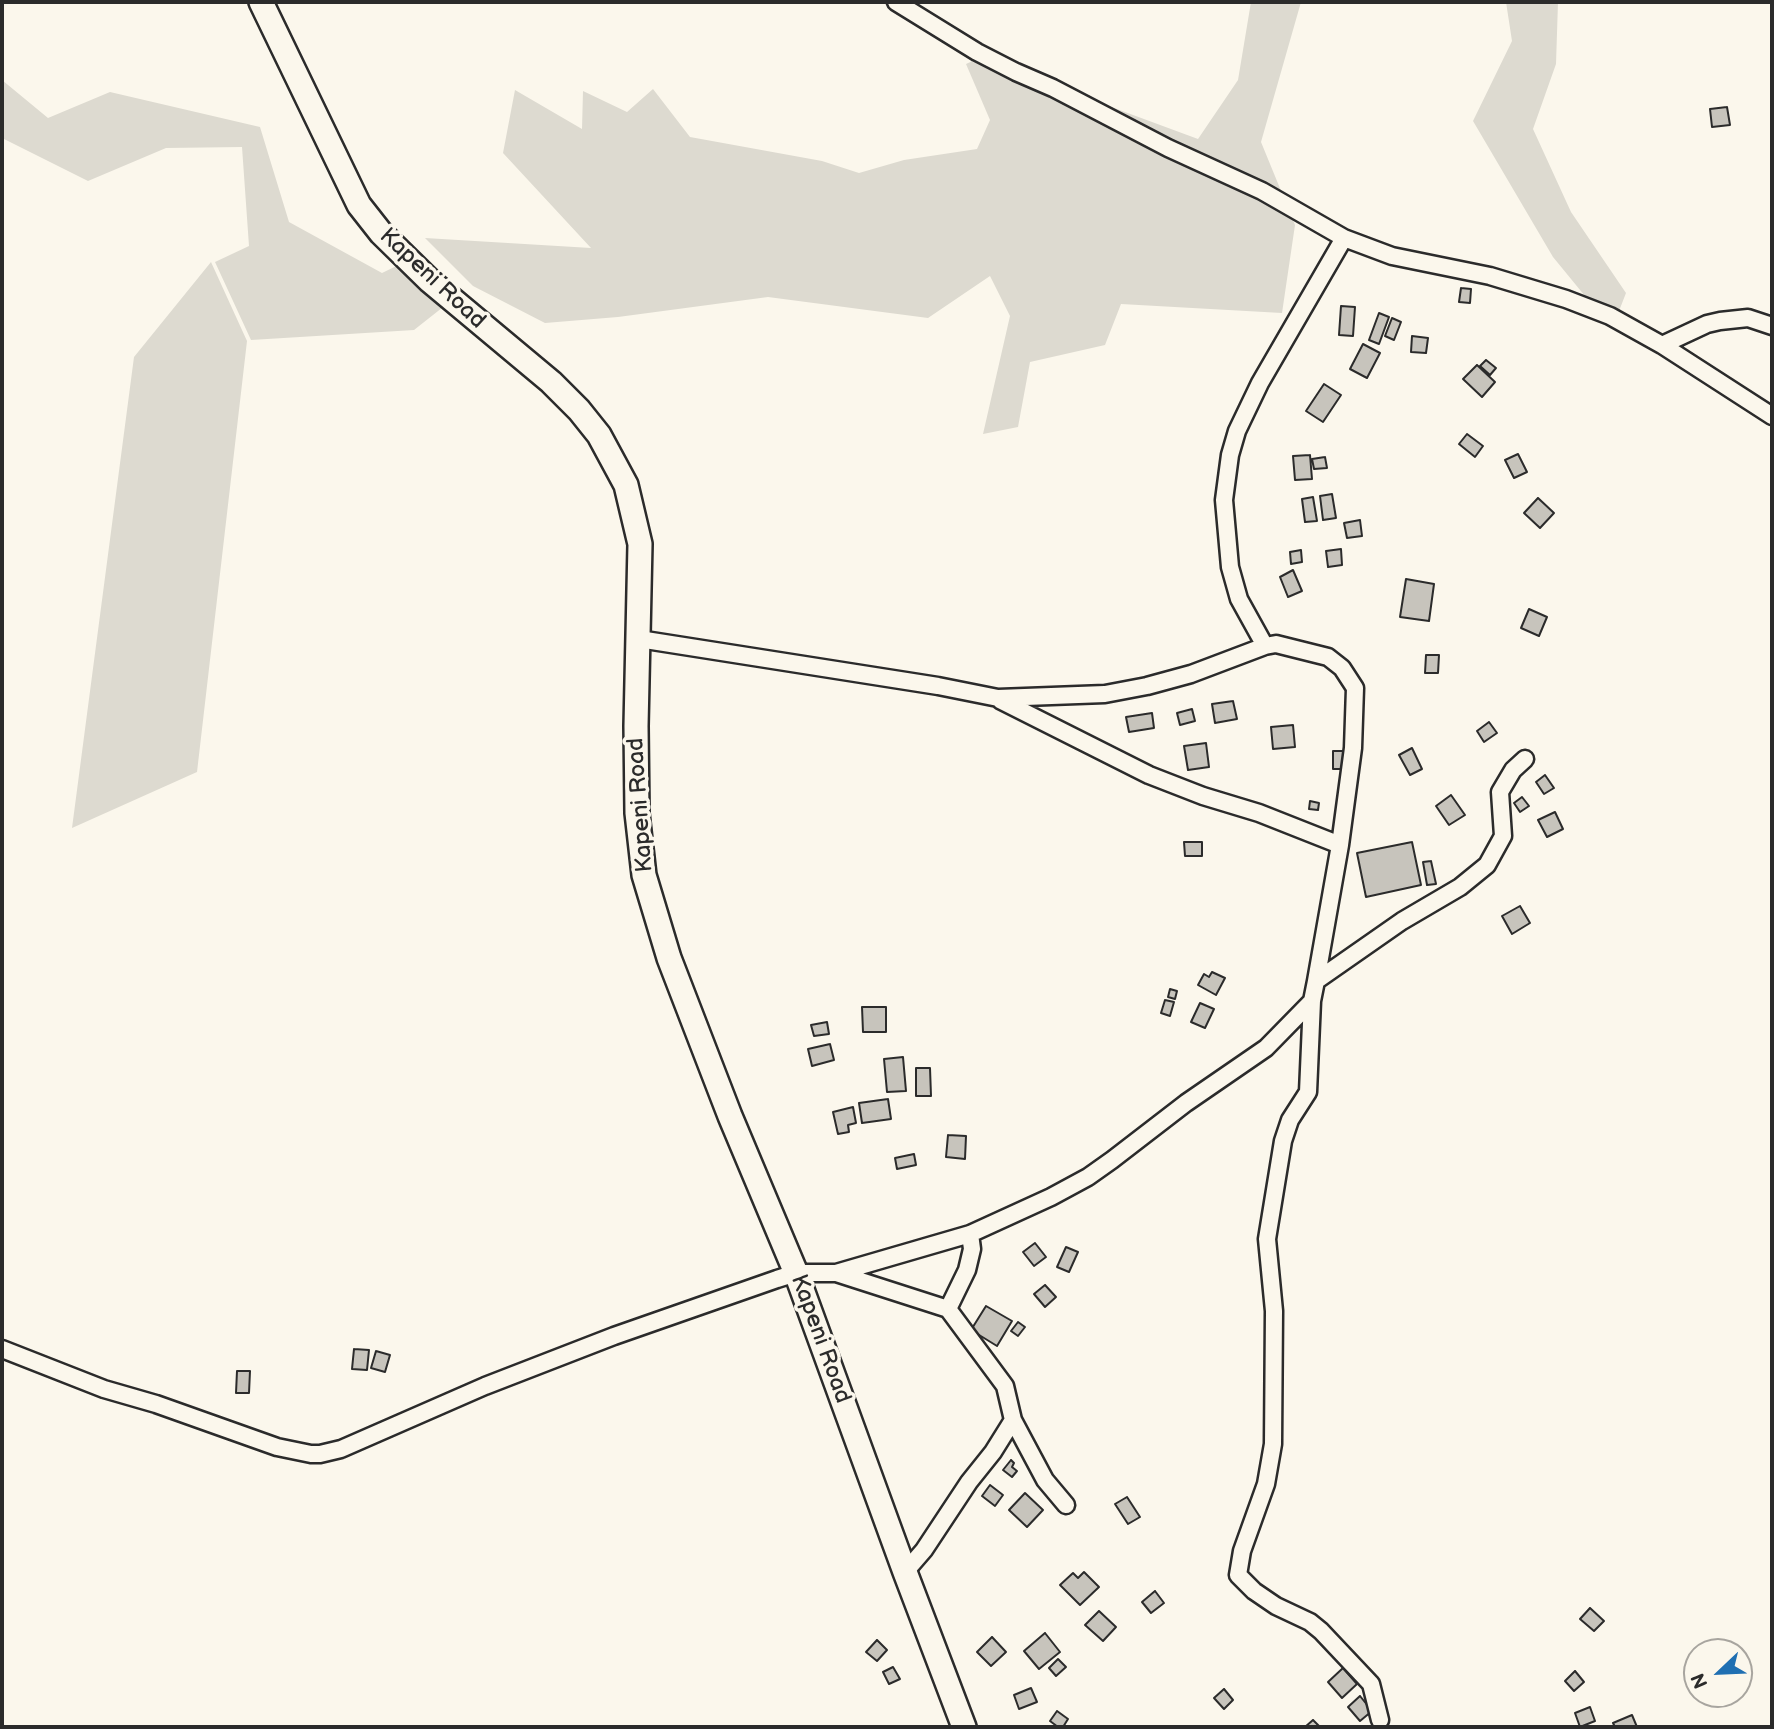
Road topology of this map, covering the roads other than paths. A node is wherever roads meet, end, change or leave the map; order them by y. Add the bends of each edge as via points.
1 (261, 2) edge
2 (896, 2) edge
3 (1344, 238) junction
4 (1772, 326) edge
5 (1662, 345) junction
6 (1772, 416) edge
7 (639, 639) junction
8 (1265, 646) junction
9 (998, 698) junction
10 (1525, 759) dead end
11 (1340, 845) junction
12 (1316, 981) junction
13 (1312, 1001) junction
14 (970, 1234) junction
15 (796, 1273) junction
16 (836, 1273) junction
17 (948, 1309) junction
18 (2, 1349) edge
19 (1013, 1420) junction
20 (1066, 1505) dead end
21 (905, 1572) junction
22 (1380, 1720) dead end
23 (964, 1727) edge

1 - 7 main road, Kapeni Road via 359,205 430,281 551,382 585,418 614,460 629,494 640,544
2 - 3 street via 977,52 1262,191
3 - 5 street via 1392,256 1490,276 1566,299 1610,316
3 - 8 street via 1265,373 1230,455 1224,500 1230,568 1239,599
4 - 5 street via 1748,318 1720,321
5 - 6 street
7 - 9 street
7 - 15 main road, Kapeni Road via 637,813 644,875 669,958
8 - 9 street via 1147,686 1105,694
8 - 11 street via 1276,644 1328,657 1355,688 1353,748
9 - 11 street via 1149,775
10 - 12 street via 1500,792 1503,836 1487,865
11 - 12 street
12 - 13 street
13 - 14 street via 1266,1048 1088,1177
13 - 22 street via 1308,1092 1283,1141 1267,1239 1274,1311 1273,1444 1238,1575 1276,1606 1321,1631 1371,1684
14 - 16 street
14 - 17 street via 967,1270
15 - 16 street
15 - 18 street via 614,1336 320,1454 276,1447
15 - 21 main road, Kapeni Road
16 - 17 street
17 - 19 street via 1005,1386
19 - 20 street via 1045,1480
19 - 21 street
21 - 23 main road, Kapeni Road

